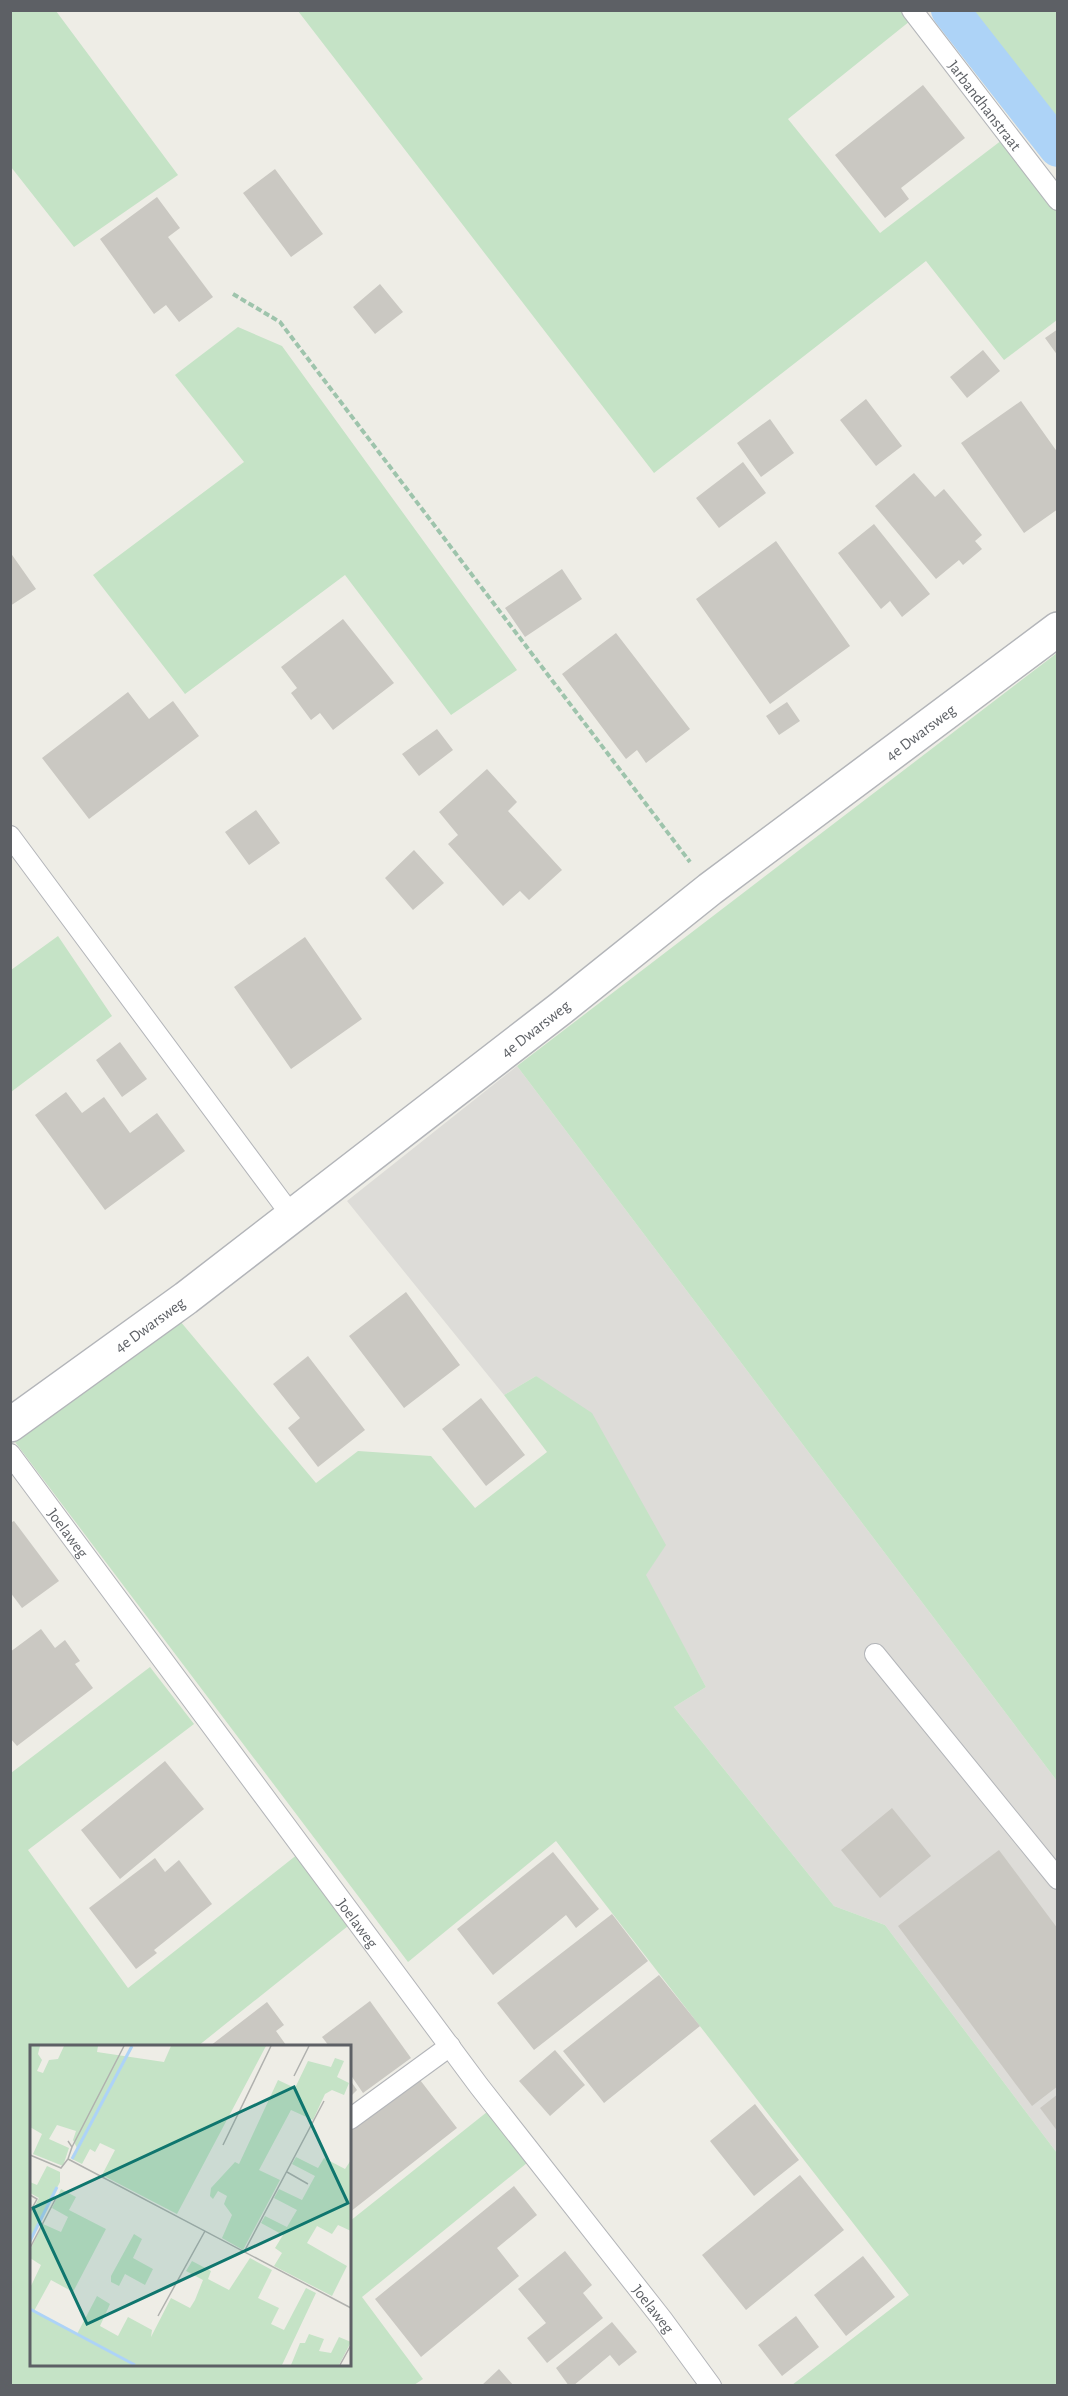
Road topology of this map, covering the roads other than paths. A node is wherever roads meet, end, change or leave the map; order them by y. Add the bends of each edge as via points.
1 (912, 10) edge
2 (1058, 200) edge
3 (1058, 629) edge
4 (10, 836) edge
5 (292, 1216) junction
6 (10, 1425) edge
7 (10, 1454) edge
8 (875, 1654) dead end
9 (1058, 1879) edge
10 (450, 2046) junction
11 (351, 2118) edge
12 (711, 2385) edge

1 - 2 lane, Jarbandhanstraat
3 - 5 street, 4e Dwarsweg via 710,889
4 - 5 lane
5 - 6 street, 4e Dwarsweg
7 - 10 lane, Joelaweg
8 - 9 lane
10 - 11 lane
10 - 12 lane, Joelaweg

